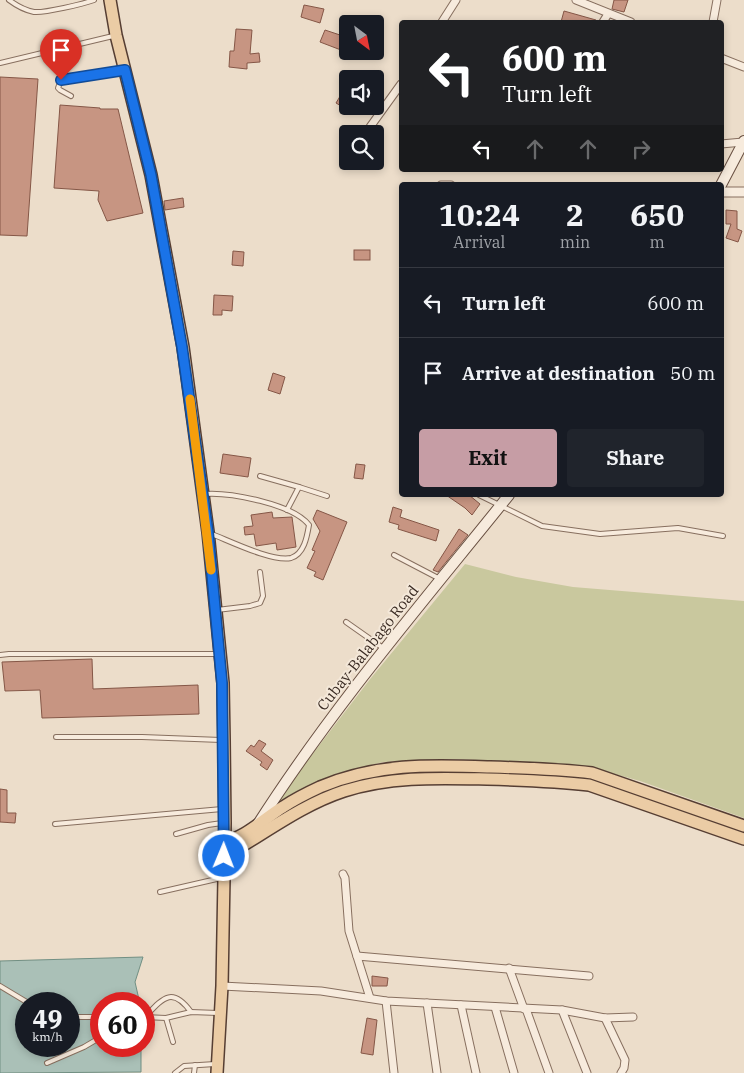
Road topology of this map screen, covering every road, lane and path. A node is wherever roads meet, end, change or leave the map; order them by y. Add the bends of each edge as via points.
1 (9, 0) edge
2 (94, 0) edge
3 (110, 0) edge
4 (456, 0) edge
5 (576, 0) edge
6 (716, 0) edge
7 (608, 14) junction
8 (443, 20) edge
9 (604, 20) edge
10 (626, 20) edge
11 (713, 20) edge
12 (116, 35) junction
13 (724, 59) edge
14 (0, 63) edge
15 (744, 67) edge
16 (125, 70) junction
17 (399, 87) edge
18 (71, 96) dead end
19 (371, 125) edge
20 (744, 142) edge
21 (724, 144) edge
22 (723, 182) edge
23 (724, 192) edge
24 (744, 192) edge
25 (260, 476) dead end
26 (299, 487) junction
27 (202, 494) junction
28 (327, 496) dead end
29 (483, 497) edge
30 (508, 497) edge
31 (501, 506) junction
32 (287, 510) junction
33 (208, 532) junction
34 (723, 536) dead end
35 (394, 555) dead end
36 (260, 572) dead end
37 (442, 580) junction
38 (215, 610) junction
39 (346, 622) dead end
40 (385, 649) junction
41 (220, 654) junction
42 (0, 655) edge
43 (56, 737) dead end
44 (224, 740) junction
45 (225, 809) junction
46 (225, 823) junction
47 (55, 824) dead end
48 (257, 824) junction
49 (744, 826) edge
50 (176, 834) dead end
51 (744, 839) edge
52 (224, 841) junction
53 (224, 856) junction
54 (343, 874) dead end
55 (224, 877) junction
56 (160, 892) dead end
57 (357, 956) junction
58 (509, 968) junction
59 (589, 976) dead end
60 (0, 986) edge
61 (222, 986) junction
62 (15, 995) edge
63 (370, 998) junction
64 (386, 1001) junction
65 (427, 1003) junction
66 (461, 1005) junction
67 (155, 1006) edge
68 (495, 1007) junction
69 (525, 1009) junction
70 (562, 1010) junction
71 (191, 1012) junction
72 (221, 1013) junction
73 (633, 1017) dead end
74 (155, 1018) edge
75 (166, 1018) junction
76 (605, 1018) junction
77 (173, 1042) dead end
78 (90, 1043) edge
79 (47, 1063) dead end
80 (195, 1065) junction
81 (217, 1069) edge
82 (175, 1073) edge
83 (194, 1073) edge
84 (394, 1073) edge
85 (437, 1073) edge
86 (476, 1073) edge
87 (514, 1073) edge
88 (549, 1073) edge
89 (587, 1073) edge
90 (621, 1073) edge

1 - 2 lane via 36,12
3 - 12 main road
4 - 8 street
5 - 7 street
6 - 11 street
7 - 9 street
7 - 10 street
12 - 14 lane
12 - 16 main road
13 - 15 street
16 - 18 lane via 61,80 58,88
16 - 27 main road via 151,175 181,337
17 - 19 street
20 - 21 street
20 - 22 main road
23 - 24 street
25 - 26 lane
26 - 28 lane
26 - 32 lane
27 - 32 lane via 221,493
27 - 33 main road
29 - 31 lane
30 - 31 main road, Cubay-Balabago Road
31 - 34 lane via 542,526 600,534 678,528
31 - 37 main road, Cubay-Balabago Road
32 - 33 lane via 304,519 309,526 303,548 292,558 265,555
33 - 38 main road
35 - 37 lane
36 - 38 lane via 263,596 260,603
37 - 40 main road, Cubay-Balabago Road
38 - 41 main road
39 - 40 lane
40 - 48 main road, Cubay-Balabago Road via 330,719
41 - 42 lane
41 - 44 main road
43 - 44 lane
44 - 45 main road
45 - 46 main road
45 - 47 lane
46 - 50 lane
46 - 52 main road
48 - 49 main road via 298,798 340,779 402,766 444,765 592,773
48 - 52 main road via 234,839
51 - 53 main road via 589,786 560,782 403,779 344,791 325,799
52 - 53 main road
53 - 55 main road
54 - 57 street via 349,930
55 - 56 lane
55 - 61 main road
57 - 58 street
57 - 63 street
58 - 59 street
58 - 69 street
60 - 62 lane
61 - 63 street via 321,991
61 - 72 main road
63 - 64 street
64 - 65 street
64 - 84 street
65 - 66 street
65 - 85 street
66 - 68 street
66 - 86 street
67 - 71 lane via 168,996 177,997
68 - 69 street
68 - 87 street
69 - 70 street
69 - 88 street
70 - 76 street
70 - 89 street
71 - 72 lane
71 - 75 lane
72 - 81 main road
73 - 76 street
74 - 75 lane
75 - 77 lane
76 - 90 street via 625,1060
78 - 79 lane
80 - 81 lane
80 - 82 lane via 184,1066
80 - 83 lane

